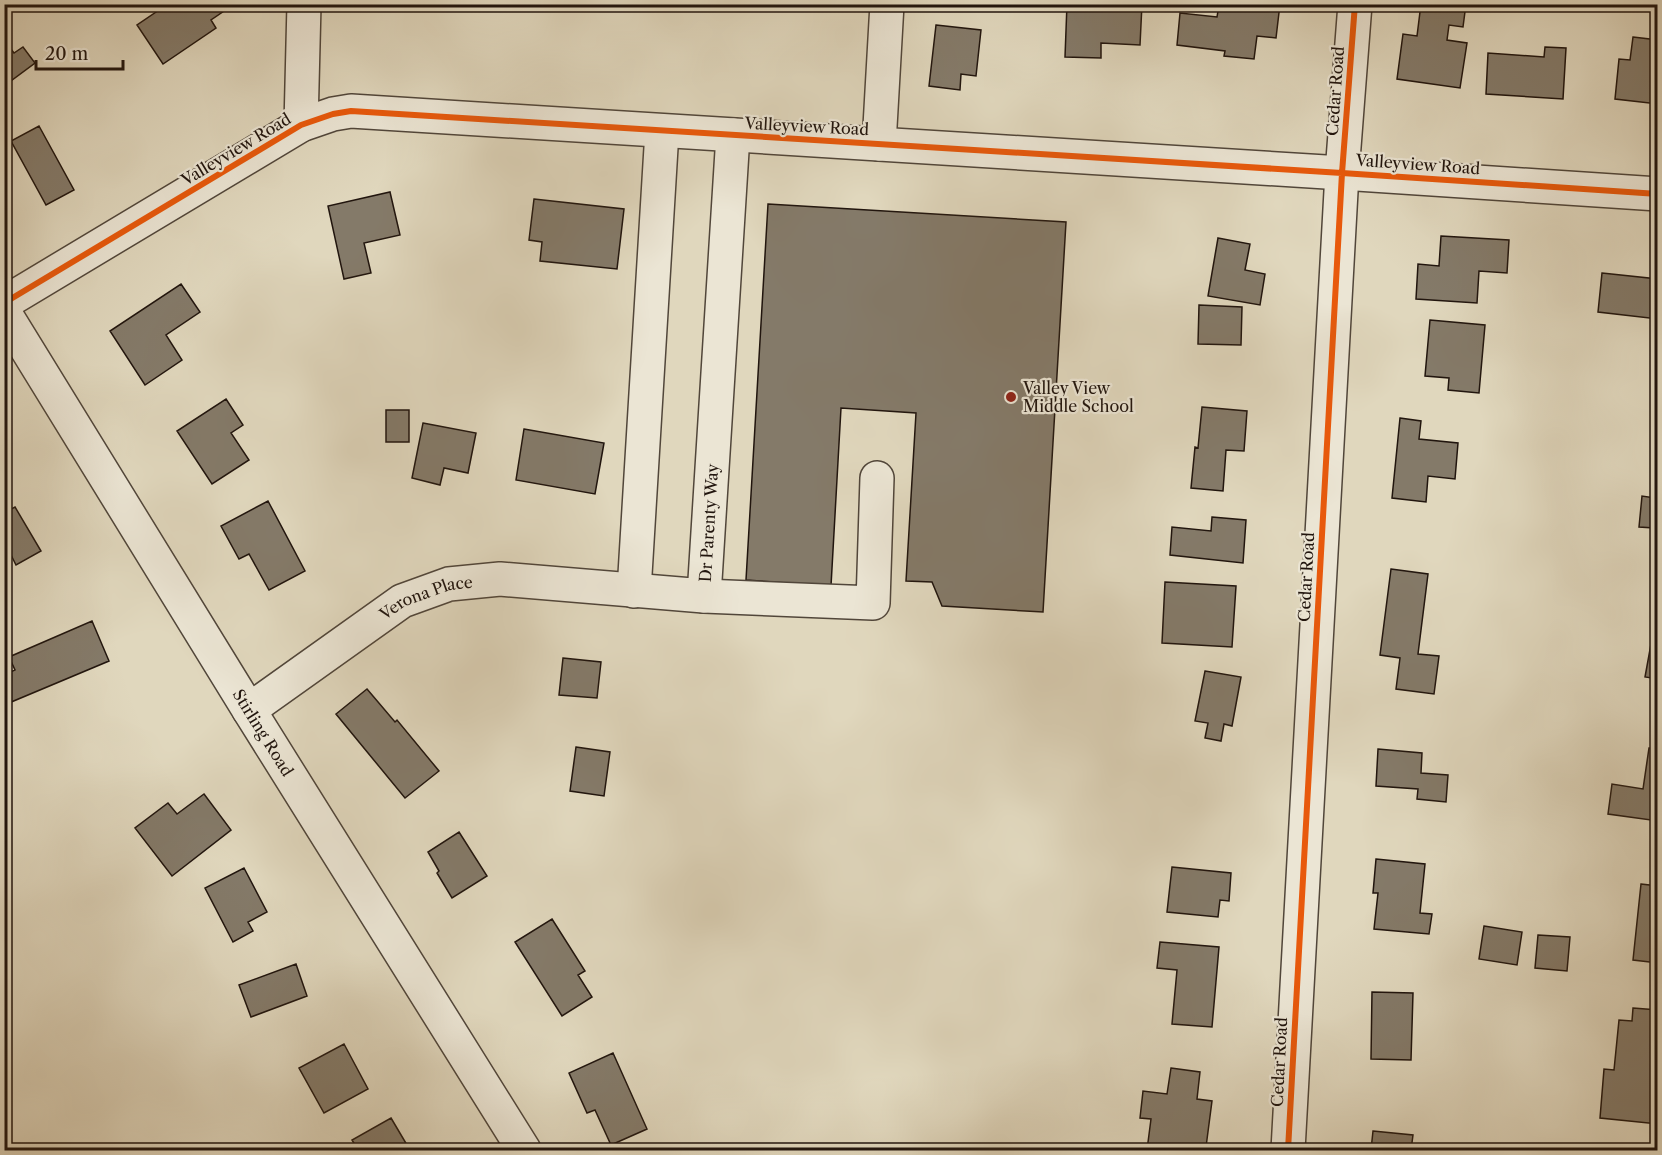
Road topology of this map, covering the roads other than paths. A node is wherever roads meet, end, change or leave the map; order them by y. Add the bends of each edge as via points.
1 (304, 4) edge
2 (887, 4) edge
3 (1355, 4) edge
4 (301, 125) junction
5 (662, 131) junction
6 (733, 135) junction
7 (879, 144) junction
8 (1342, 173) junction
9 (1658, 194) edge
10 (4, 303) edge
11 (4, 312) edge
12 (877, 478) dead end
13 (634, 591) junction
14 (704, 596) junction
15 (249, 710) junction
16 (524, 1150) edge
17 (1288, 1150) edge

1 - 4 street
2 - 7 street
3 - 8 street, Cedar Road
4 - 5 street, Valleyview Road via 351,111
4 - 10 street, Valleyview Road
5 - 6 street, Valleyview Road
5 - 13 street
6 - 7 street, Valleyview Road
6 - 14 street, Dr Parenty Way
7 - 8 street, Valleyview Road
8 - 9 street, Valleyview Road
8 - 17 street, Cedar Road
11 - 15 street, Stirling Road
12 - 14 street via 873,603
13 - 14 street, Dr Parenty Way
13 - 15 street, Verona Place via 500,579 449,585 402,601
15 - 16 street, Stirling Road

